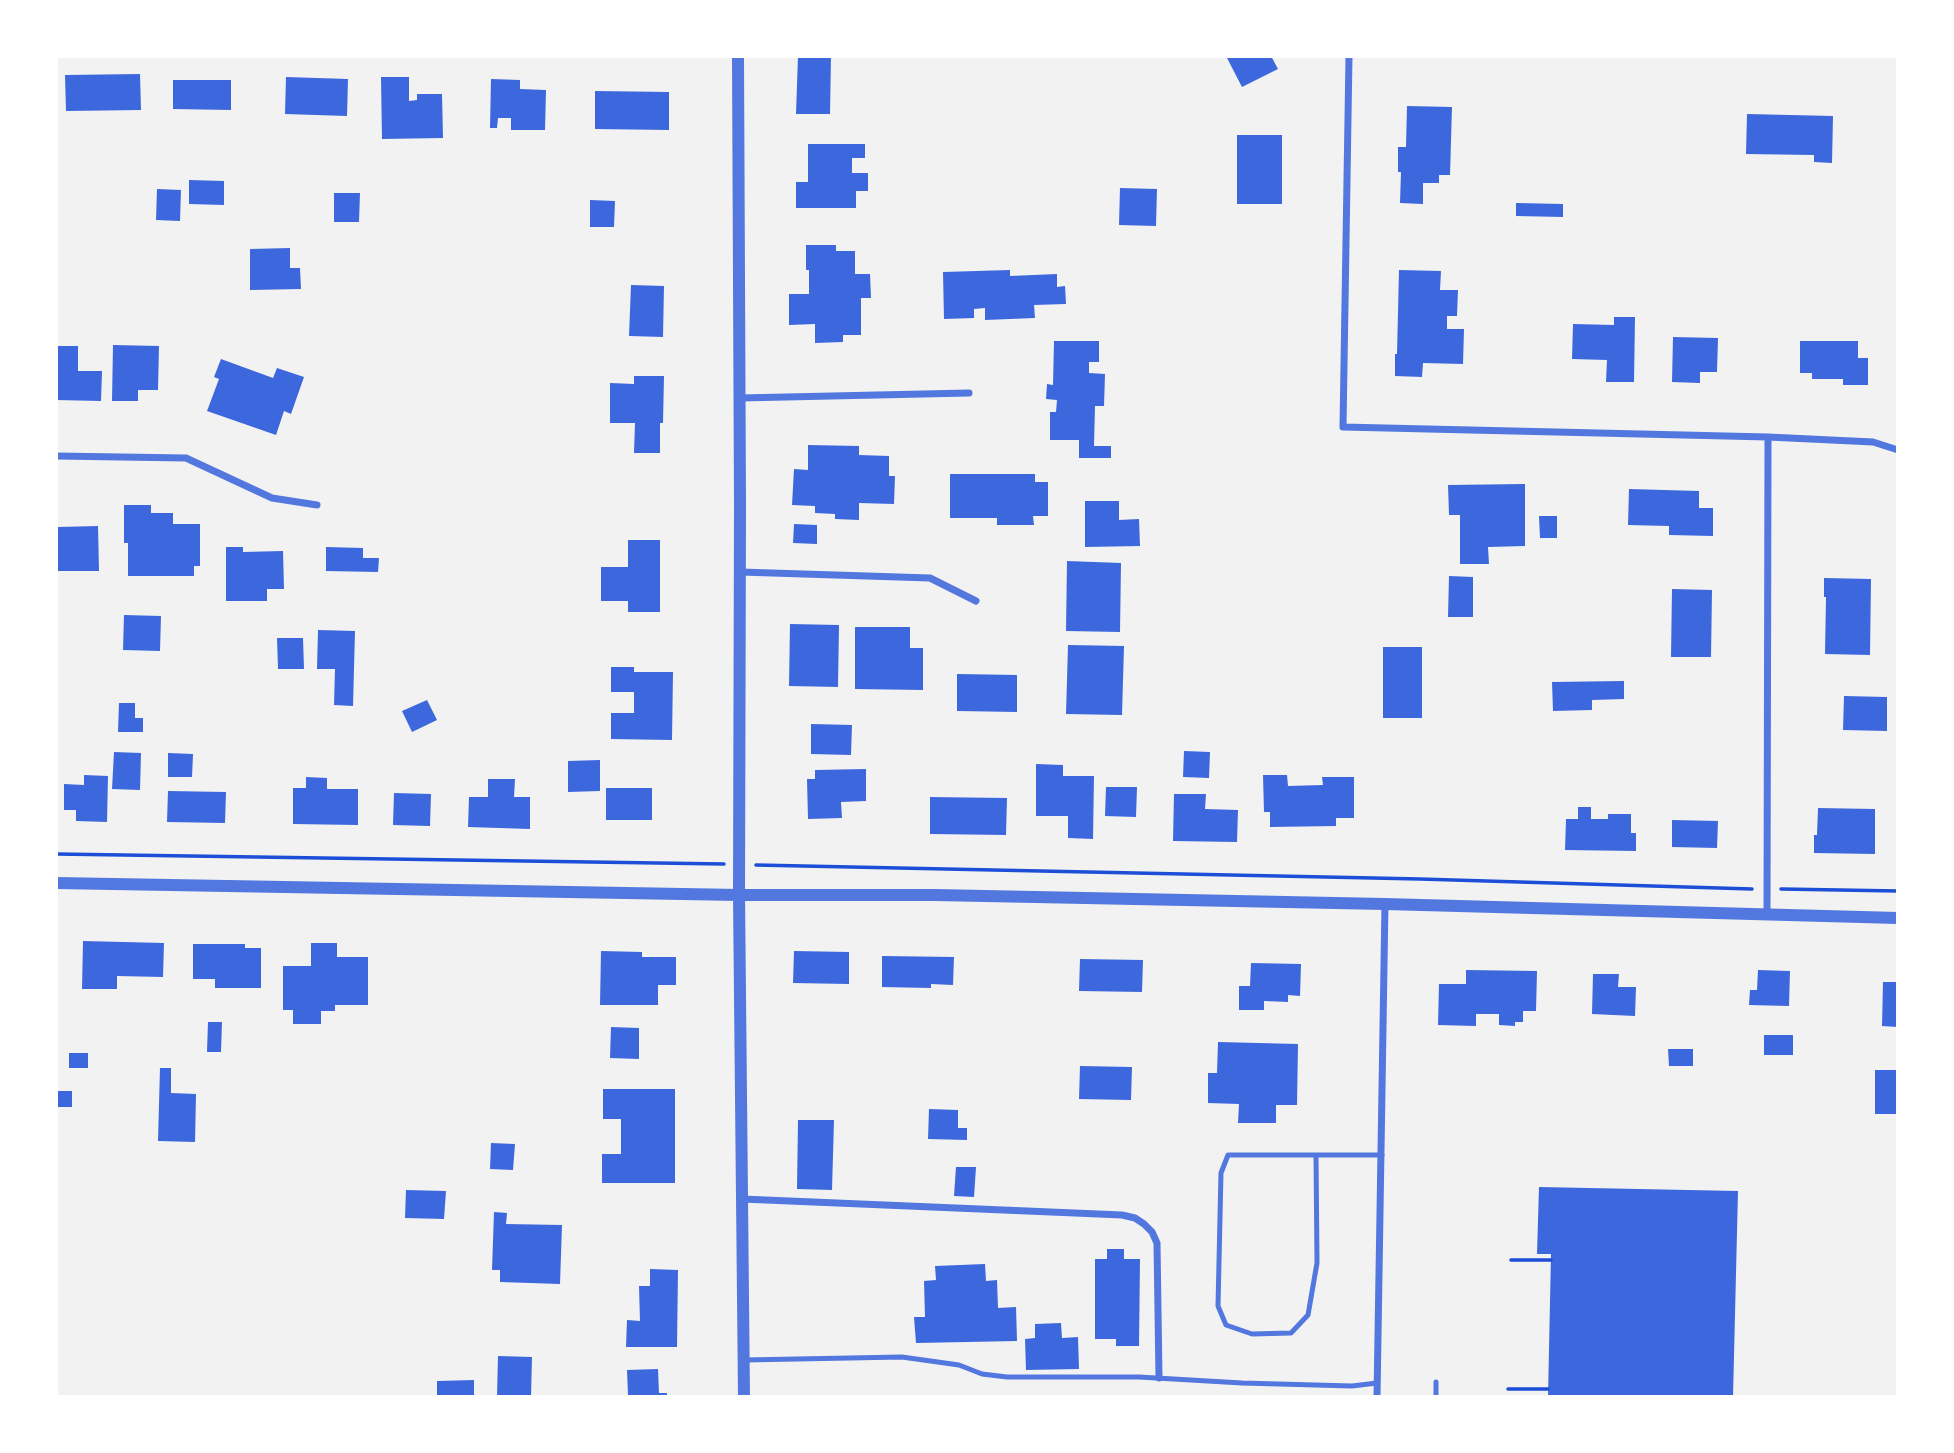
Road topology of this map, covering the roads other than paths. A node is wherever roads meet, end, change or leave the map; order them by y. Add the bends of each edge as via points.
1 (738, 56) edge
2 (1349, 56) edge
3 (969, 393) dead end
4 (740, 398) junction
5 (1768, 437) junction
6 (1898, 450) edge
7 (56, 456) edge
8 (317, 505) dead end
9 (740, 572) junction
10 (976, 601) dead end
11 (56, 883) edge
12 (739, 894) junction
13 (1385, 904) junction
14 (1767, 915) junction
15 (1898, 918) edge
16 (1382, 1154) junction
17 (1317, 1155) junction
18 (742, 1199) junction
19 (744, 1360) junction
20 (1159, 1378) junction
21 (1436, 1382) dead end
22 (1377, 1383) junction
23 (744, 1397) edge
24 (1377, 1397) edge
25 (1436, 1397) edge

1 - 4 street
2 - 5 street via 1343,427
3 - 4 street
4 - 9 street
5 - 6 street via 1873,442
5 - 14 street
7 - 8 street via 186,458 272,498
9 - 10 street via 930,578
9 - 12 street
11 - 12 street
12 - 13 street
12 - 18 street
13 - 14 street
13 - 16 street
14 - 15 street
16 - 17 lane
16 - 22 street
17 - 17 lane via 1317,1263 1308,1315 1291,1333 1252,1334 1226,1325 1219,1306 1222,1172 1228,1154
18 - 19 street
18 - 20 street via 1135,1218 1157,1243
19 - 20 lane via 902,1357 1007,1377
19 - 23 street
20 - 22 lane via 1352,1386
21 - 25 lane
22 - 24 street

